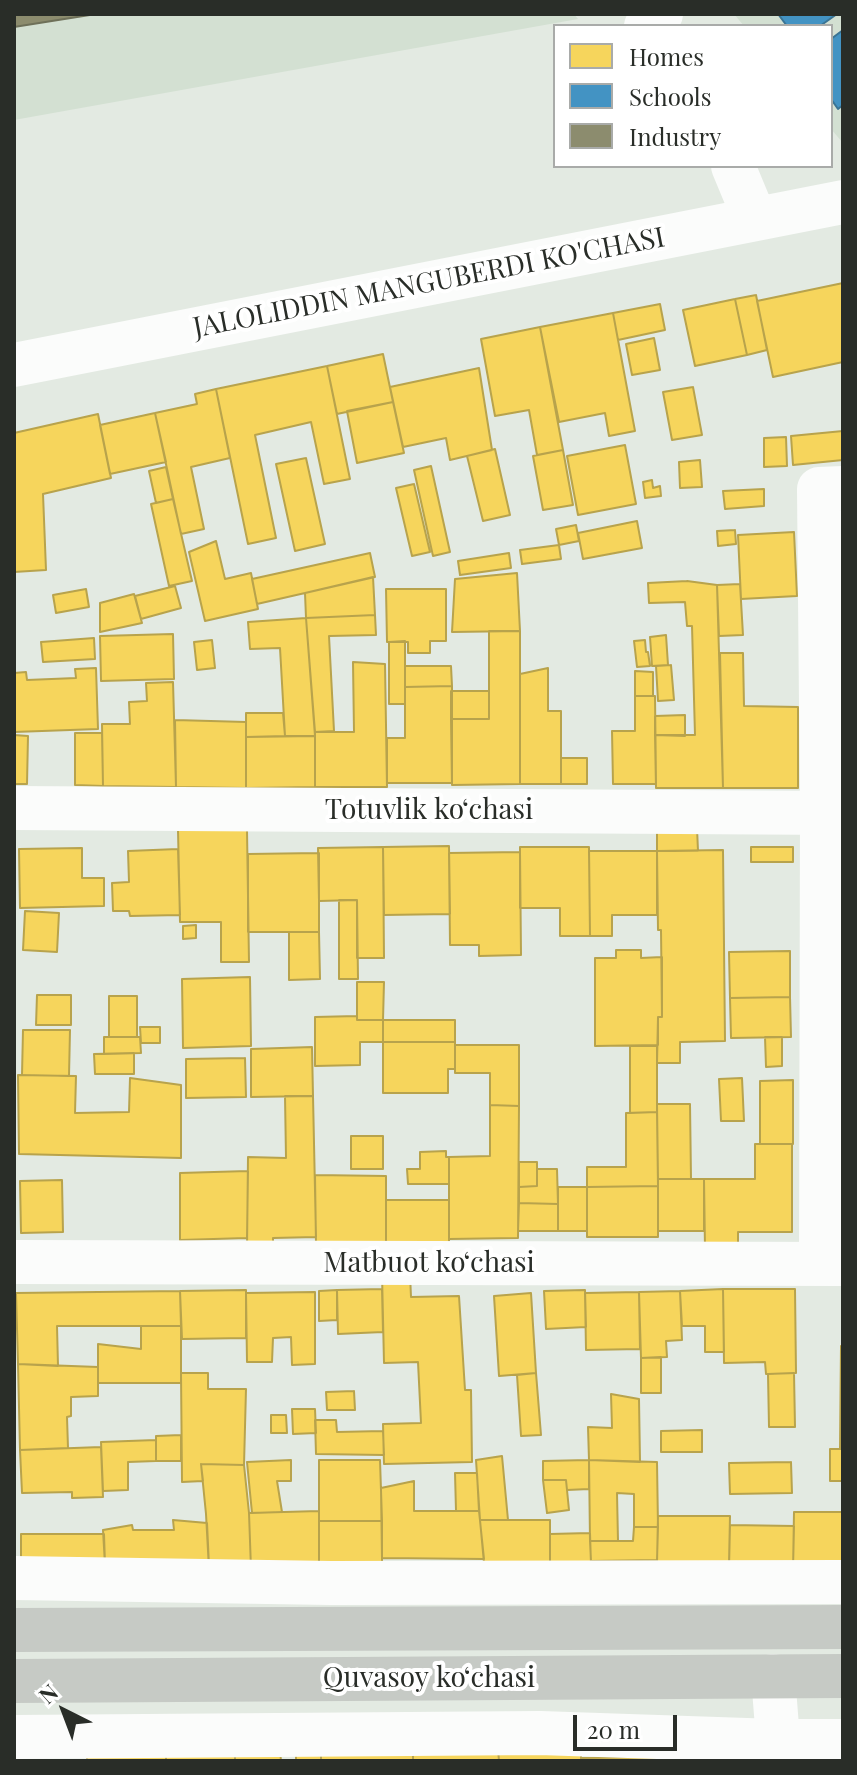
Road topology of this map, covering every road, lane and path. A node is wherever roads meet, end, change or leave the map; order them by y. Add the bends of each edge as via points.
1 (734, 168) edge
2 (843, 202) edge
3 (755, 219) junction
4 (14, 365) edge
5 (843, 488) edge
6 (14, 808) edge
7 (832, 813) edge
8 (14, 1262) edge
9 (832, 1264) edge
10 (14, 1578) edge
11 (697, 1582) junction
12 (843, 1582) edge
13 (696, 1627) junction
14 (843, 1627) edge
15 (14, 1630) edge
16 (807, 1676) edge
17 (14, 1681) edge
18 (14, 1737) edge
19 (843, 1741) edge
20 (776, 1751) edge

1 - 3 street
2 - 3 street, JALOLIDDIN MANGUBERDI KO'CHASI
3 - 4 street, JALOLIDDIN MANGUBERDI KO'CHASI
5 - 7 street via 819,489
6 - 7 street, Totuvlik koʻchasi
7 - 9 street
8 - 9 street, Matbuot koʻchasi
10 - 11 street
11 - 12 street
11 - 13 street
13 - 14 main road, Quvasoy koʻchasi
13 - 15 main road, Quvasoy koʻchasi
16 - 17 main road, Quvasoy koʻchasi
16 - 20 street
18 - 20 street via 540,1733
19 - 20 street

